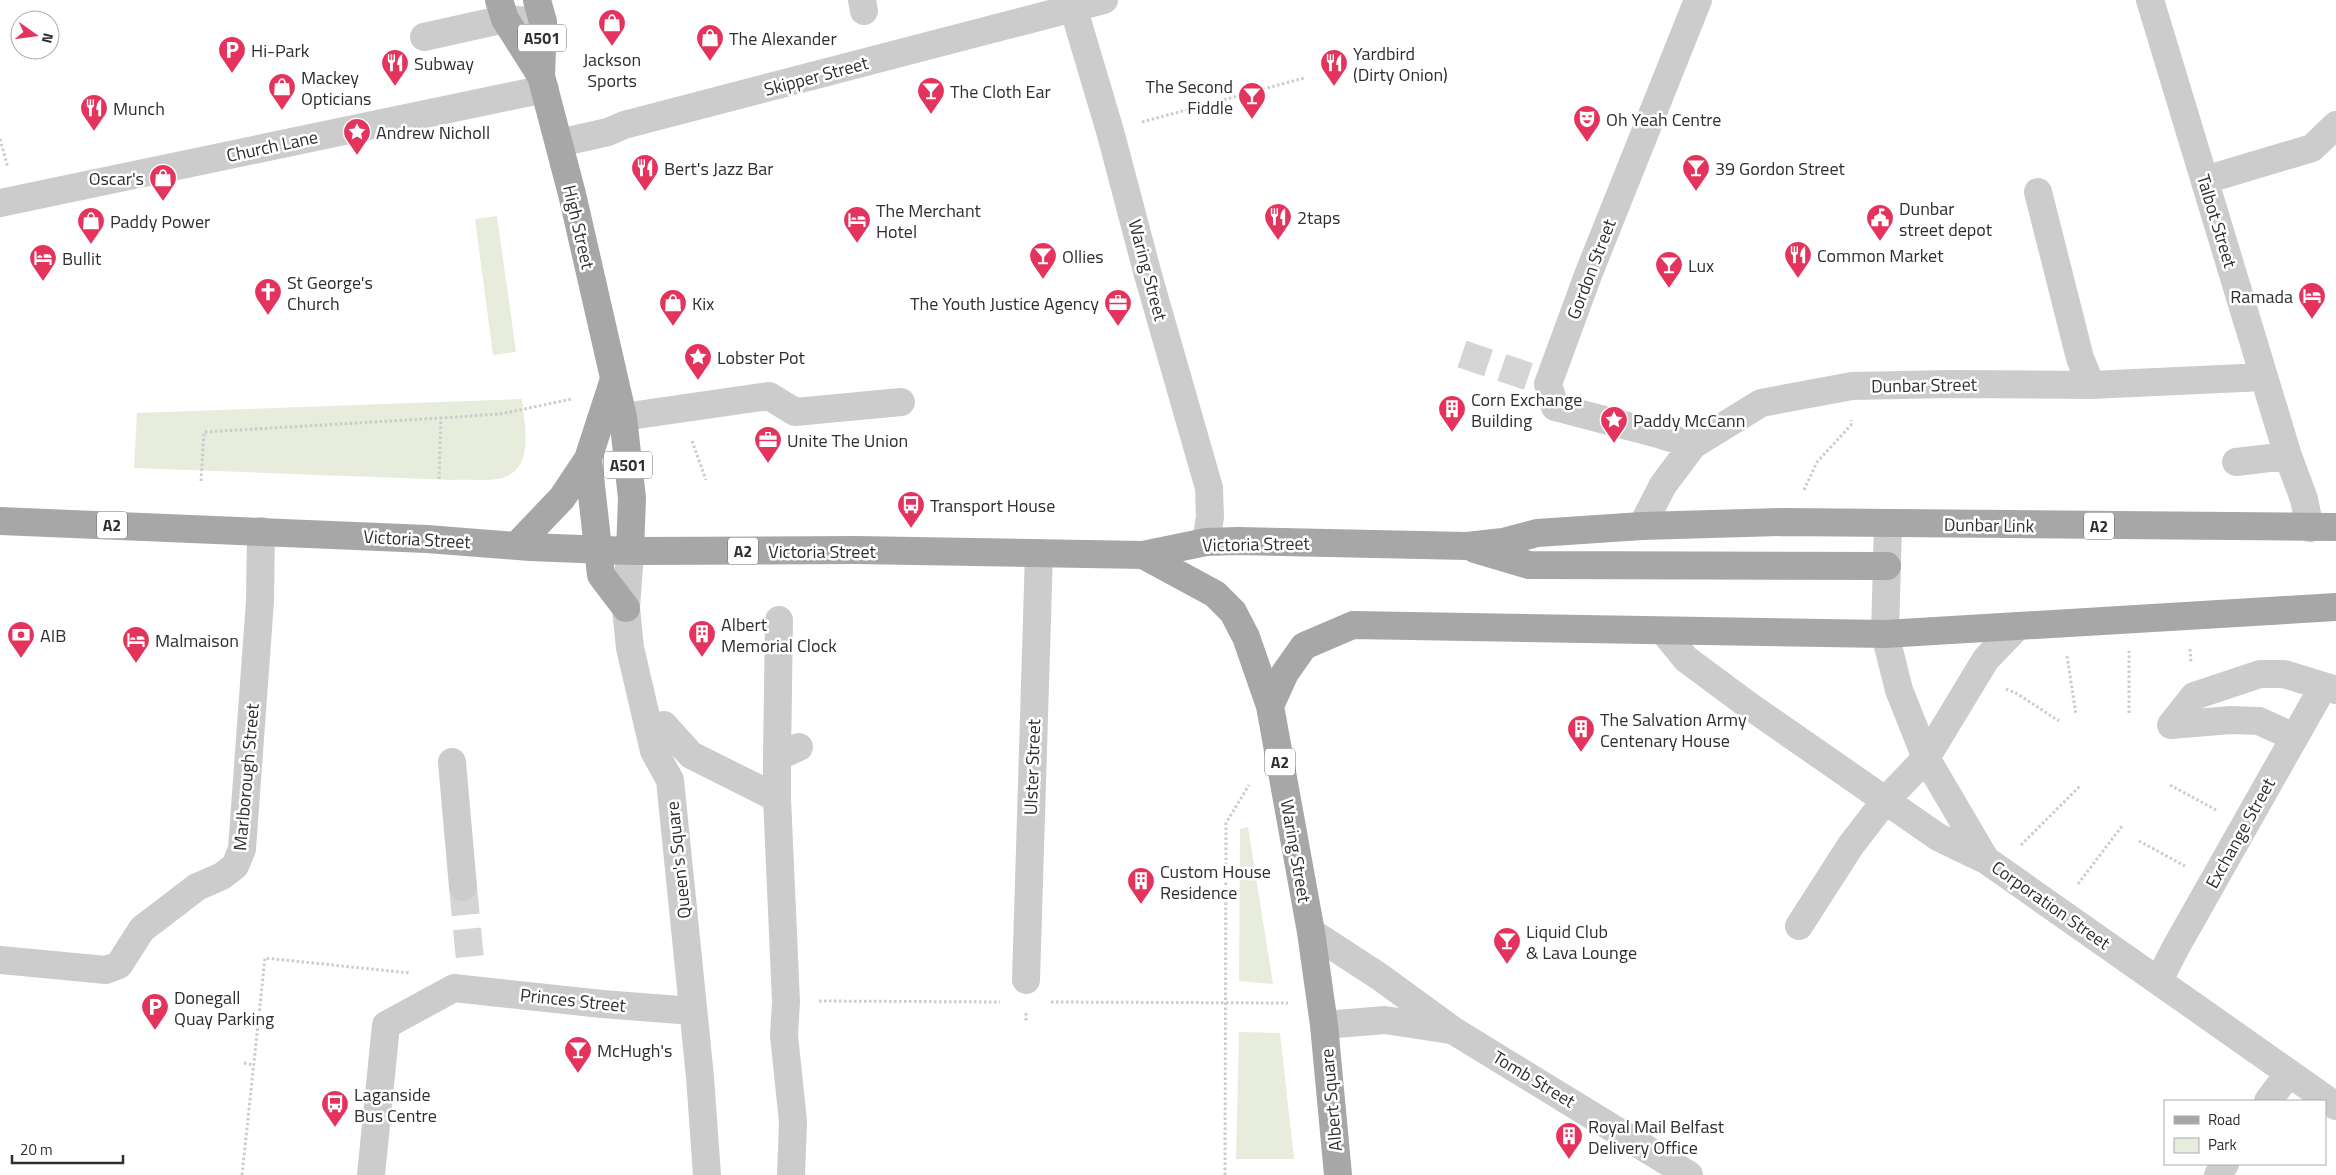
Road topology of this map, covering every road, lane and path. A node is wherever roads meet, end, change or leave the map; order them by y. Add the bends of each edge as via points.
1 (1104, 0) edge
2 (1698, 0) edge
3 (2150, 0) edge
4 (1072, 4) edge
5 (502, 10) edge
6 (540, 11) edge
7 (424, 37) dead end
8 (1304, 78) dead end
9 (543, 82) junction
10 (2336, 125) edge
11 (1110, 131) junction
12 (559, 143) junction
13 (2205, 180) junction
14 (2038, 192) dead end
15 (0, 203) edge
16 (2264, 377) junction
17 (614, 380) junction
18 (2091, 385) junction
19 (572, 399) dead end
20 (901, 402) dead end
21 (623, 417) junction
22 (441, 418) junction
23 (1851, 425) dead end
24 (689, 432) dead end
25 (1693, 445) junction
26 (2288, 456) junction
27 (588, 459) junction
28 (1817, 462) dead end
29 (2236, 462) dead end
30 (439, 479) dead end
31 (706, 480) dead end
32 (201, 481) dead end
33 (0, 521) edge
34 (1888, 524) junction
35 (1642, 526) junction
36 (2323, 528) edge
37 (261, 531) junction
38 (1206, 542) junction
39 (517, 545) junction
40 (1467, 546) junction
41 (598, 550) junction
42 (630, 551) junction
43 (1039, 554) junction
44 (1143, 554) junction
45 (1887, 566) junction
46 (2336, 607) edge
47 (626, 608) junction
48 (2188, 616) junction
49 (779, 620) dead end
50 (2128, 620) junction
51 (2064, 623) junction
52 (2018, 626) junction
53 (1664, 632) junction
54 (1885, 634) junction
55 (2330, 689) edge
56 (2016, 693) dead end
57 (2194, 696) junction
58 (1270, 706) junction
59 (2129, 713) dead end
60 (2076, 715) dead end
61 (2058, 721) dead end
62 (664, 725) dead end
63 (2294, 737) junction
64 (1276, 741) junction
65 (1926, 758) junction
66 (452, 762) dead end
67 (2170, 784) dead end
68 (2080, 786) dead end
69 (777, 798) junction
70 (1885, 801) junction
71 (2045, 819) dead end
72 (2122, 826) dead end
73 (2245, 826) junction
74 (2139, 841) dead end
75 (1986, 860) junction
76 (2182, 864) dead end
77 (2092, 867) dead end
78 (463, 887) tunnel mouth
79 (1799, 926) dead end
80 (1311, 932) junction
81 (0, 960) edge
82 (417, 974) dead end
83 (1026, 980) dead end
84 (2159, 980) junction
85 (693, 1011) junction
86 (1324, 1025) junction
87 (1454, 1030) junction
88 (244, 1063) dead end
89 (253, 1065) junction
90 (2289, 1073) junction
91 (2269, 1100) edge
92 (2336, 1106) edge
93 (242, 1175) edge
94 (371, 1175) edge
95 (707, 1175) edge
96 (792, 1175) edge
97 (1225, 1175) edge
98 (1338, 1175) edge
99 (1690, 1175) edge

1 - 4 street, Skipper Street
2 - 25 street, Gordon Street via 1544,382 1555,407
3 - 13 street, Talbot Street
4 - 11 street, Waring Street
4 - 12 street, Skipper Street
5 - 6 street
5 - 7 street
5 - 9 main road, High Street / A501
6 - 9 main road, High Street / A501
8 - 11 path
9 - 12 main road, High Street / A501
9 - 15 street, Church Lane
10 - 13 street via 2312,148
11 - 38 street, Waring Street via 1210,488
12 - 17 main road, High Street / A501
13 - 16 street, Talbot Street
14 - 18 street via 2080,358
16 - 18 street, Dunbar Street
16 - 26 street, Talbot Street
17 - 21 main road, High Street / A501
17 - 27 main road, A501
18 - 25 street, Dunbar Street via 1852,386 1761,403
19 - 22 path via 500,414
20 - 21 street via 795,412 769,396
21 - 42 main road, High Street / A501 via 632,498
22 - 30 path
22 - 32 path via 204,432
23 - 28 path
24 - 31 path
25 - 35 street, Dunbar Street via 1663,485
26 - 29 street
26 - 36 street, Talbot Street via 2304,500
27 - 39 main road, A501 via 562,498
27 - 41 main road
33 - 37 main road, Victoria Street / A2
34 - 35 main road, Dunbar Link / A2 via 1783,522
34 - 36 main road, Dunbar Link / A2
34 - 45 street, Corporation Street
35 - 40 main road, Victoria Street / A2 via 1537,533 1503,542
37 - 39 main road, Victoria Street / A2
37 - 81 street, Marlborough Street via 260,601 242,849 235,866 197,887 142,930 119,965 106,970
38 - 40 main road, Victoria Street / A2
38 - 44 main road, Victoria Street / A2
39 - 41 main road, Victoria Street / A2
40 - 45 main road via 1529,565
41 - 42 main road, Victoria Street / A2
41 - 47 main road via 601,574
42 - 43 main road, Victoria Street / A2 via 856,550
42 - 47 street, Queen's Square
43 - 44 main road, Victoria Street / A2
43 - 83 street, Ulster Street
44 - 58 main road, Waring Street / A2 via 1215,594 1233,612 1246,637
45 - 54 street, Corporation Street
46 - 48 main road
47 - 85 street, Queen's Square via 630,648 654,751 670,780
48 - 50 main road
48 - 57 path
49 - 69 street via 788,752
50 - 51 main road
50 - 59 path
51 - 52 main road
51 - 60 path
52 - 54 main road
52 - 65 street via 1986,659
53 - 54 main road
53 - 58 main road via 1353,625 1304,646
53 - 70 street via 1686,659
54 - 65 street, Corporation Street via 1899,690
55 - 57 street via 2284,674 2260,674
55 - 63 street, Exchange Street
56 - 61 path
57 - 63 street via 2171,725 2260,721
58 - 64 main road, Waring Street / A2
62 - 69 street via 691,755
63 - 73 street, Exchange Street
64 - 80 main road, Waring Street / A2
64 - 97 path via 1226,823
65 - 70 street
65 - 75 street, Corporation Street
66 - 78 street
67 - 73 path
68 - 71 path
69 - 96 street via 786,1002 784,1035 793,1122
70 - 75 street via 1938,838
70 - 79 street
72 - 77 path
73 - 84 street, Exchange Street
74 - 76 path
75 - 84 street, Corporation Street
80 - 86 main road, Waring Street / A2
80 - 87 street, Tomb Street
82 - 89 path via 265,958
84 - 90 street, Corporation Street
85 - 94 street, Princes Street via 602,1004 466,982 386,1025
85 - 95 street, Queen's Square
86 - 87 street, Tomb Street via 1385,1020
86 - 98 main road, Albert Square / A2
87 - 99 street, Tomb Street
88 - 89 path
89 - 93 path
90 - 91 street
90 - 92 street, Corporation Street

